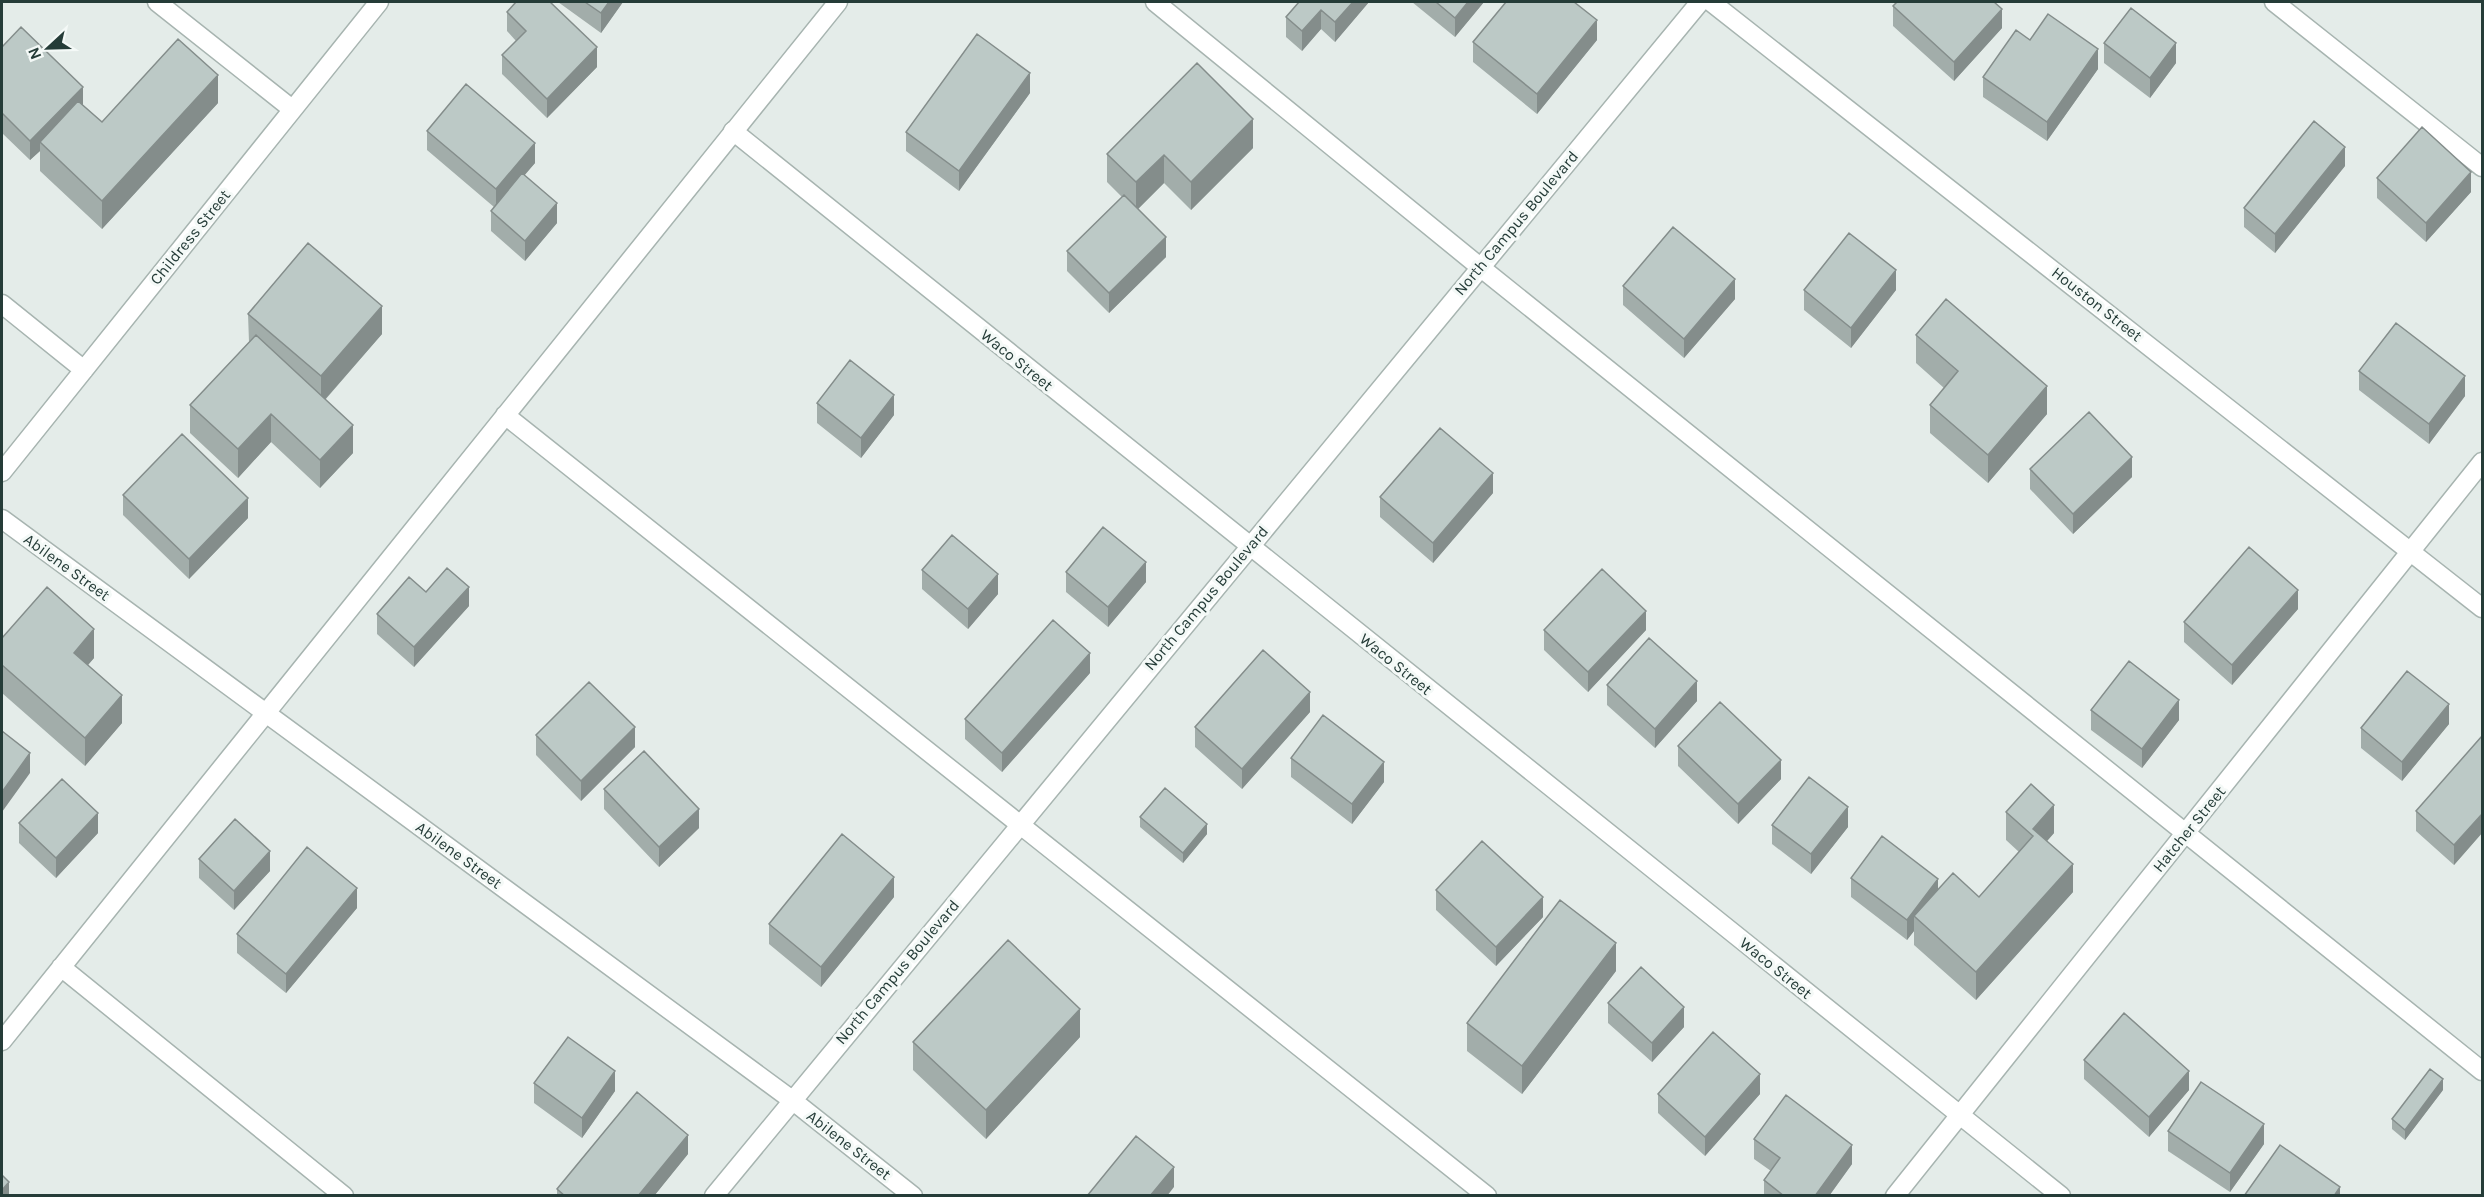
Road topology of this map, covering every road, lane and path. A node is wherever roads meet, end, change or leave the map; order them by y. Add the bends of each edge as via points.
1 (157, 2) edge
2 (379, 2) edge
3 (838, 2) edge
4 (1155, 2) edge
5 (1700, 2) edge
6 (1711, 2) edge
7 (2274, 2) edge
8 (292, 109) junction
9 (733, 131) junction
10 (2482, 167) edge
11 (1480, 267) junction
12 (2, 304) edge
13 (84, 370) junction
14 (505, 415) junction
15 (2482, 462) edge
16 (2, 472) edge
17 (2, 519) edge
18 (1249, 546) junction
19 (2412, 551) junction
20 (2482, 608) edge
21 (265, 713) junction
22 (1020, 824) junction
23 (2186, 832) junction
24 (61, 967) junction
25 (2, 1041) edge
26 (2482, 1071) edge
27 (792, 1100) junction
28 (1960, 1116) junction
29 (344, 1196) edge
30 (714, 1196) edge
31 (913, 1196) edge
32 (1487, 1196) edge
33 (1895, 1196) edge
34 (2061, 1196) edge

1 - 8 street
2 - 8 street, Childress Street
3 - 9 street
4 - 11 street
5 - 11 street, North Campus Boulevard
6 - 19 street, Houston Street
7 - 10 street
8 - 13 street, Childress Street
9 - 14 street
9 - 18 street, Waco Street
11 - 18 street, North Campus Boulevard
11 - 23 street
12 - 13 street
13 - 16 street, Childress Street
14 - 21 street
14 - 22 street
15 - 19 street, Hatcher Street
17 - 21 street, Abilene Street
18 - 22 street, North Campus Boulevard
18 - 28 street, Waco Street
19 - 20 street, Houston Street
19 - 23 street, Hatcher Street
21 - 24 street
21 - 27 street, Abilene Street
22 - 27 street, North Campus Boulevard
22 - 32 street
23 - 26 street
23 - 28 street, Hatcher Street
24 - 25 street
24 - 29 street
27 - 30 street, North Campus Boulevard
27 - 31 street, Abilene Street
28 - 33 street, Hatcher Street
28 - 34 street, Waco Street

